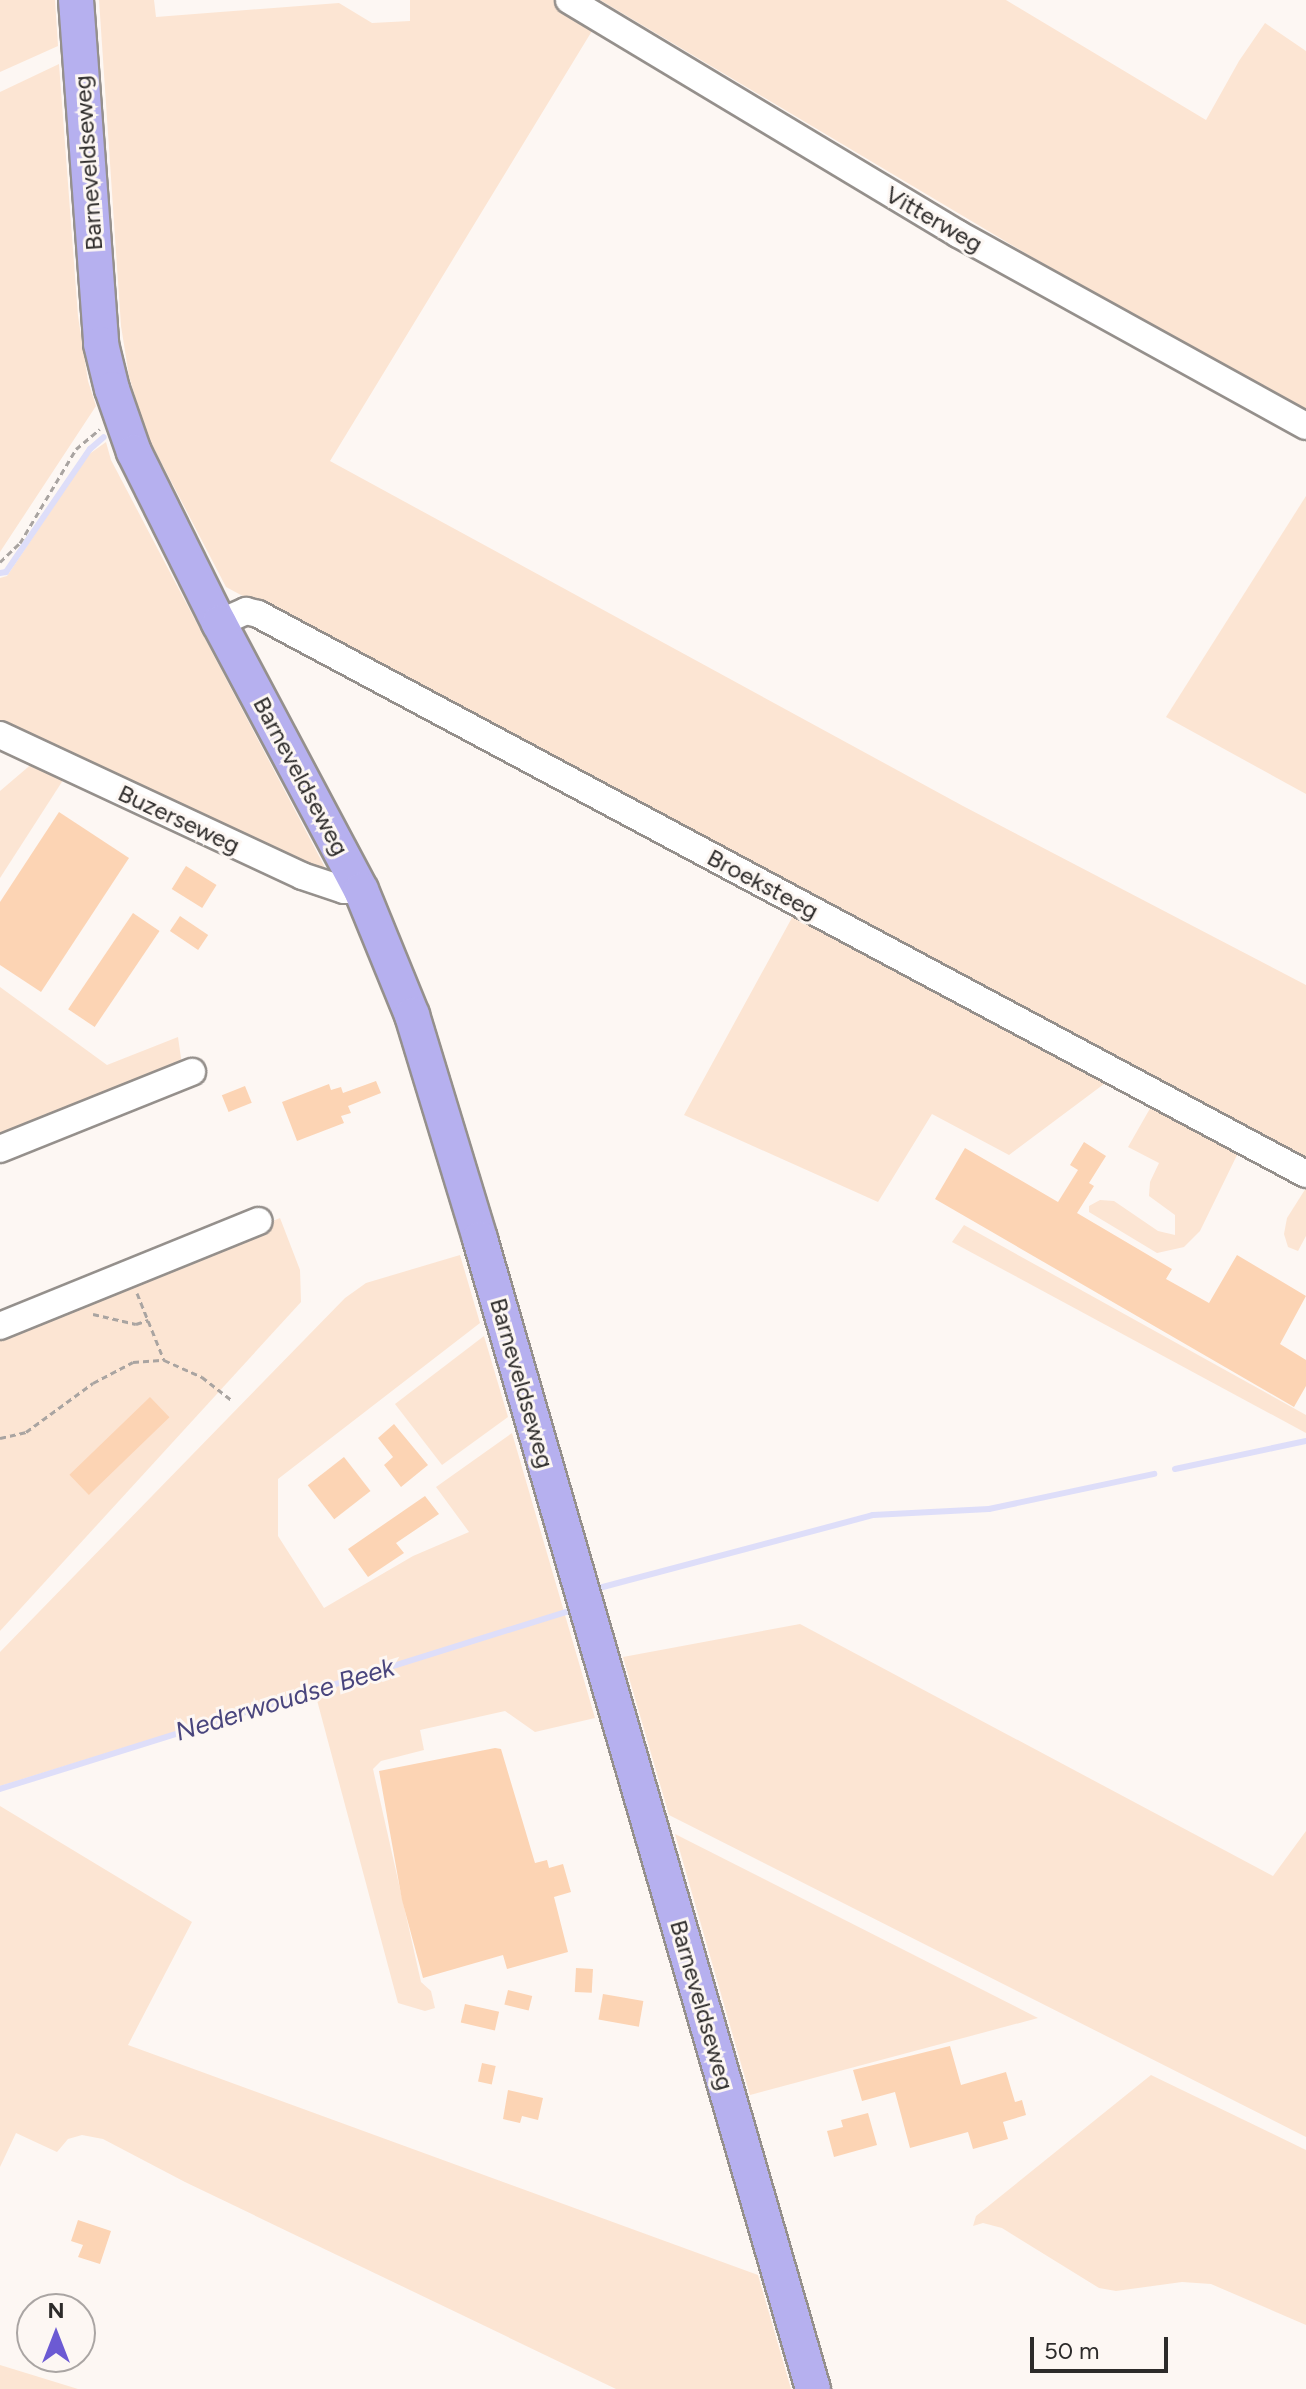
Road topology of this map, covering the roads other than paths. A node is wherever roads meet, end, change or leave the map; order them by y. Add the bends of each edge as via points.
1 (76, 0) edge
2 (569, 0) edge
3 (1306, 426) edge
4 (219, 623) junction
5 (0, 735) edge
6 (361, 890) junction
7 (192, 1072) dead end
8 (0, 1149) edge
9 (1306, 1174) edge
10 (258, 1221) dead end
11 (0, 1326) edge
12 (813, 2389) edge

1 - 4 main road, Barneveldseweg via 101,344 129,416 134,452
2 - 3 street, Vitterweg via 958,234
4 - 6 main road, Barneveldseweg
4 - 9 street, Broeksteeg via 246,611 258,614
5 - 6 street, Buzerseweg via 302,876
6 - 12 main road, Barneveldseweg via 412,1015 480,1239
7 - 8 street
10 - 11 street

